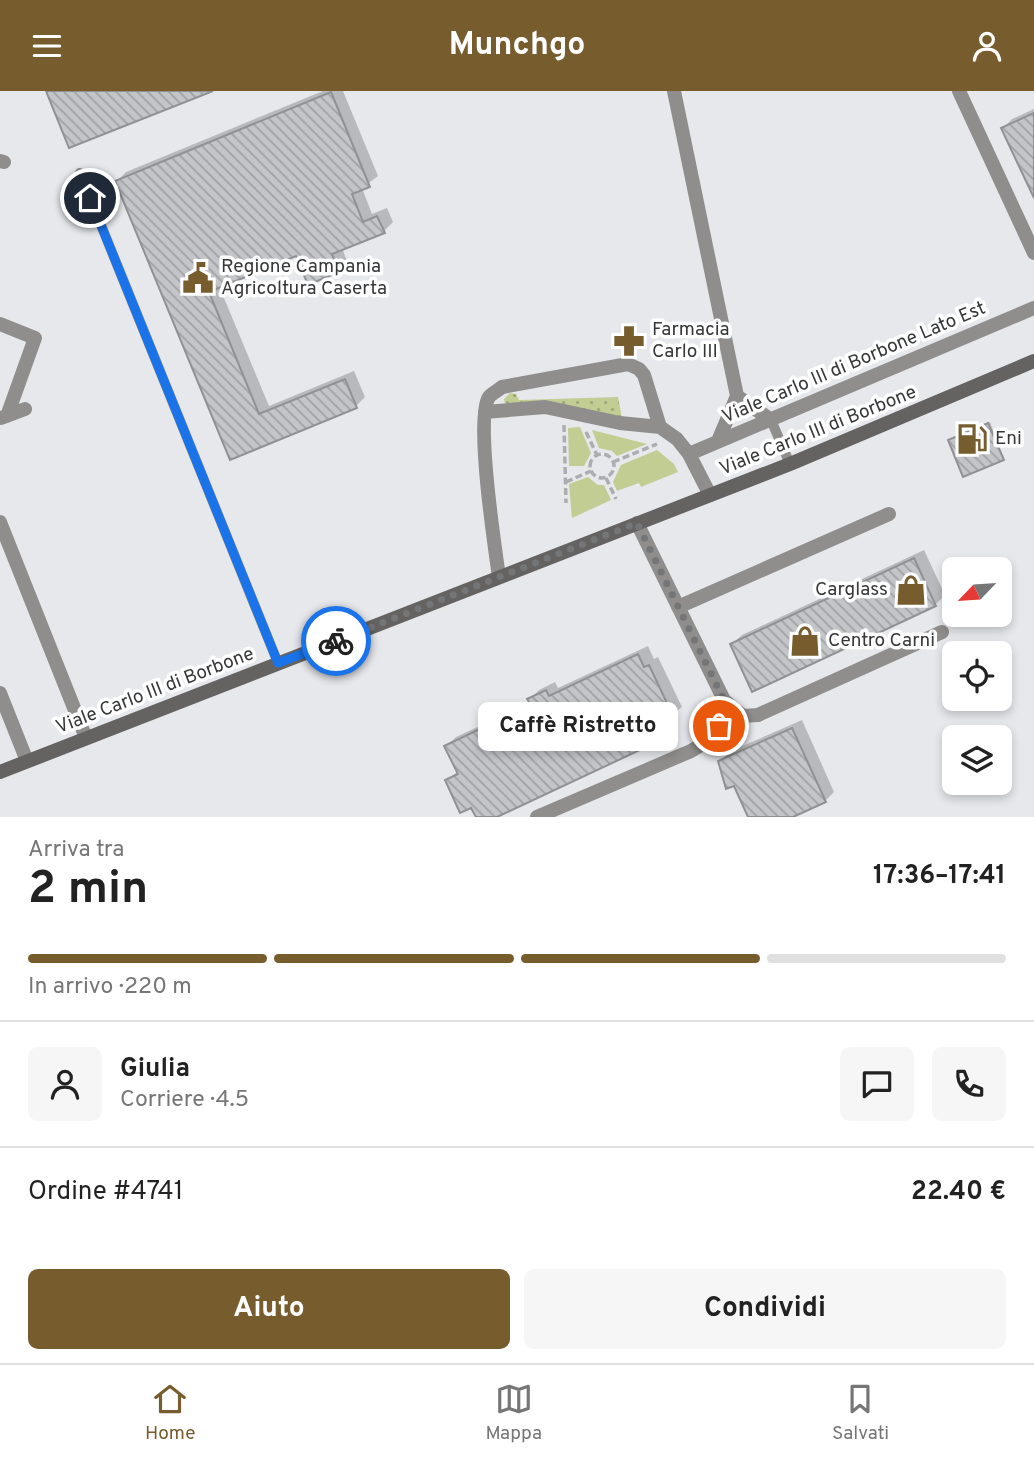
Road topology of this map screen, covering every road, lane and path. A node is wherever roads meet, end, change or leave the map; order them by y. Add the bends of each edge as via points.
1 (674, 91) edge
2 (959, 91) edge
3 (80, 173) dead end
4 (1034, 253) edge
5 (1034, 308) edge
6 (0, 324) edge
7 (1034, 363) edge
8 (737, 396) junction
9 (25, 409) dead end
10 (570, 411) junction
11 (485, 412) junction
12 (4, 418) edge
13 (771, 420) junction
14 (660, 427) junction
15 (674, 437) junction
16 (718, 441) junction
17 (689, 454) junction
18 (597, 455) junction
19 (613, 462) junction
20 (790, 464) junction
21 (591, 471) junction
22 (606, 478) junction
23 (566, 482) junction
24 (710, 495) junction
25 (616, 499) dead end
26 (566, 503) dead end
27 (888, 514) dead end
28 (0, 522) edge
29 (637, 523) junction
30 (499, 577) junction
31 (678, 607) junction
32 (942, 632) dead end
33 (278, 663) junction
34 (0, 693) edge
35 (724, 700) junction
36 (86, 738) junction
37 (27, 761) junction
38 (0, 772) edge
39 (537, 817) edge

1 - 8 street
2 - 4 street
3 - 33 lane
5 - 13 street, Viale Carlo III di Borbone Lato Est
6 - 12 street via 35,338
7 - 20 main road, Viale Carlo III di Borbone
8 - 13 street
8 - 16 street
9 - 12 street
10 - 11 street via 545,407
10 - 14 street
10 - 18 path
10 - 23 path
11 - 14 street via 489,397 502,387 628,364 644,375
11 - 30 street
13 - 16 street, Viale Carlo III di Borbone Lato Est
13 - 20 lane
14 - 15 street
15 - 17 street
15 - 19 path
16 - 17 street, Viale Carlo III di Borbone Lato Est
17 - 24 street
18 - 19 path via 606,454
18 - 21 path via 590,463
19 - 22 path via 613,471
20 - 24 main road, Viale Carlo III di Borbone
21 - 22 path
21 - 23 path
22 - 25 path
23 - 26 path
24 - 29 main road, Viale Carlo III di Borbone
27 - 31 street
28 - 36 street
29 - 30 main road, Viale Carlo III di Borbone
29 - 31 street
30 - 33 main road, Viale Carlo III di Borbone
31 - 35 street
32 - 35 street via 758,715 743,716
33 - 36 main road, Viale Carlo III di Borbone
34 - 37 street
35 - 39 street via 719,726 707,743
36 - 37 main road, Viale Carlo III di Borbone
37 - 38 main road, Viale Carlo III di Borbone

